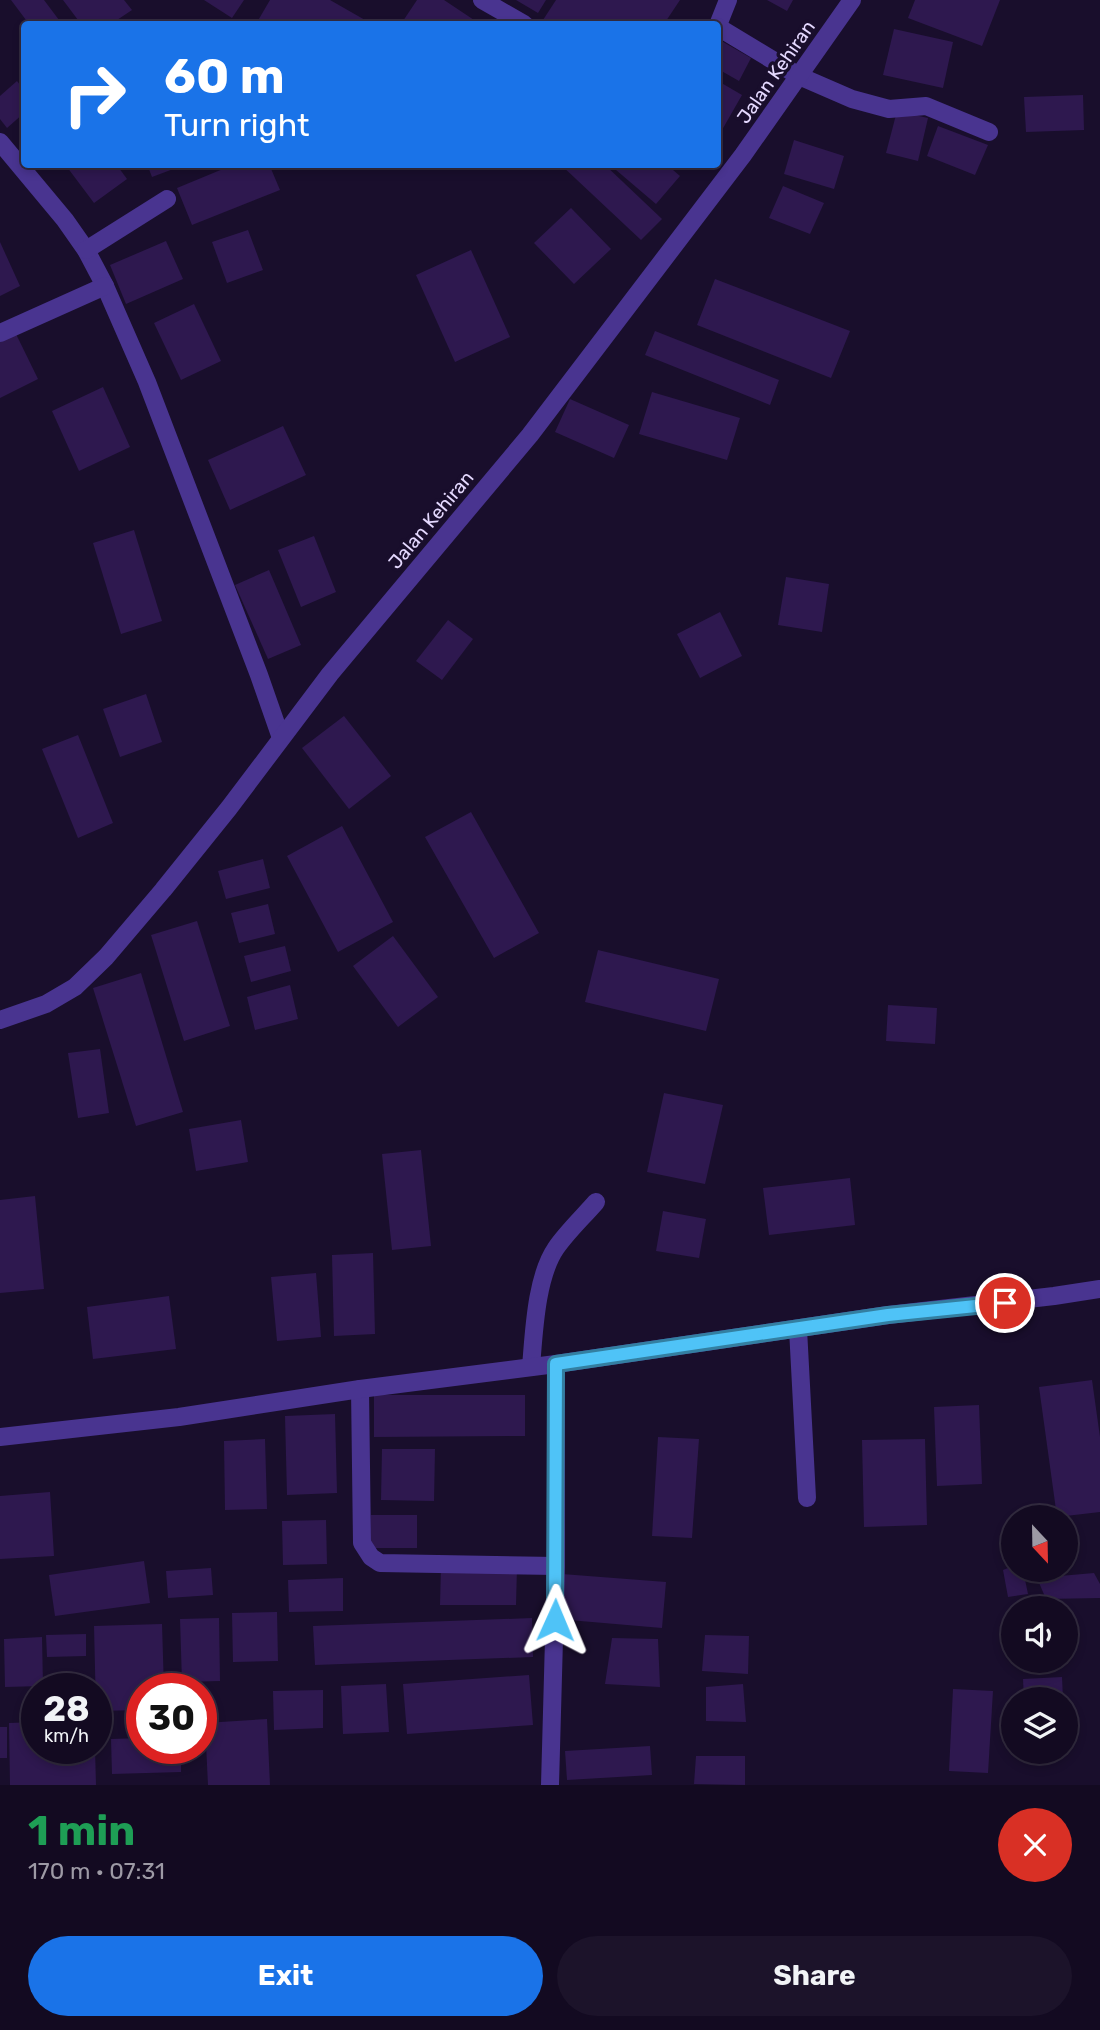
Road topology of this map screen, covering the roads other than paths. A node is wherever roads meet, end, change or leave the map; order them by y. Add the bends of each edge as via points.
1 (482, 0) edge
2 (728, 0) edge
3 (852, 0) edge
4 (519, 21) edge
5 (720, 21) edge
6 (721, 28) edge
7 (799, 76) junction
8 (989, 132) dead end
9 (0, 142) edge
10 (21, 167) edge
11 (22, 168) edge
12 (167, 199) dead end
13 (86, 250) junction
14 (105, 286) junction
15 (0, 333) edge
16 (281, 738) junction
17 (0, 1020) edge
18 (596, 1202) dead end
19 (1100, 1289) edge
20 (799, 1329) junction
21 (556, 1364) junction
22 (531, 1367) junction
23 (360, 1389) junction
24 (0, 1437) edge
25 (807, 1498) dead end
26 (556, 1566) junction
27 (550, 1785) edge

1 - 4 street
2 - 5 street
3 - 7 street, Jalan Kehiran
6 - 7 street
7 - 8 street via 878,108 926,106
7 - 16 street, Jalan Kehiran via 530,435
9 - 10 street
11 - 13 street
12 - 13 street
13 - 14 street
14 - 15 street
14 - 16 street via 152,394
16 - 17 street, Jalan Kehiran via 106,957 65,993
18 - 22 street via 555,1249 545,1271
19 - 20 street
20 - 21 street
20 - 25 street
21 - 22 street
21 - 26 street
22 - 23 street
23 - 24 street via 179,1417
23 - 26 street via 362,1543 371,1557 380,1563
26 - 27 street

